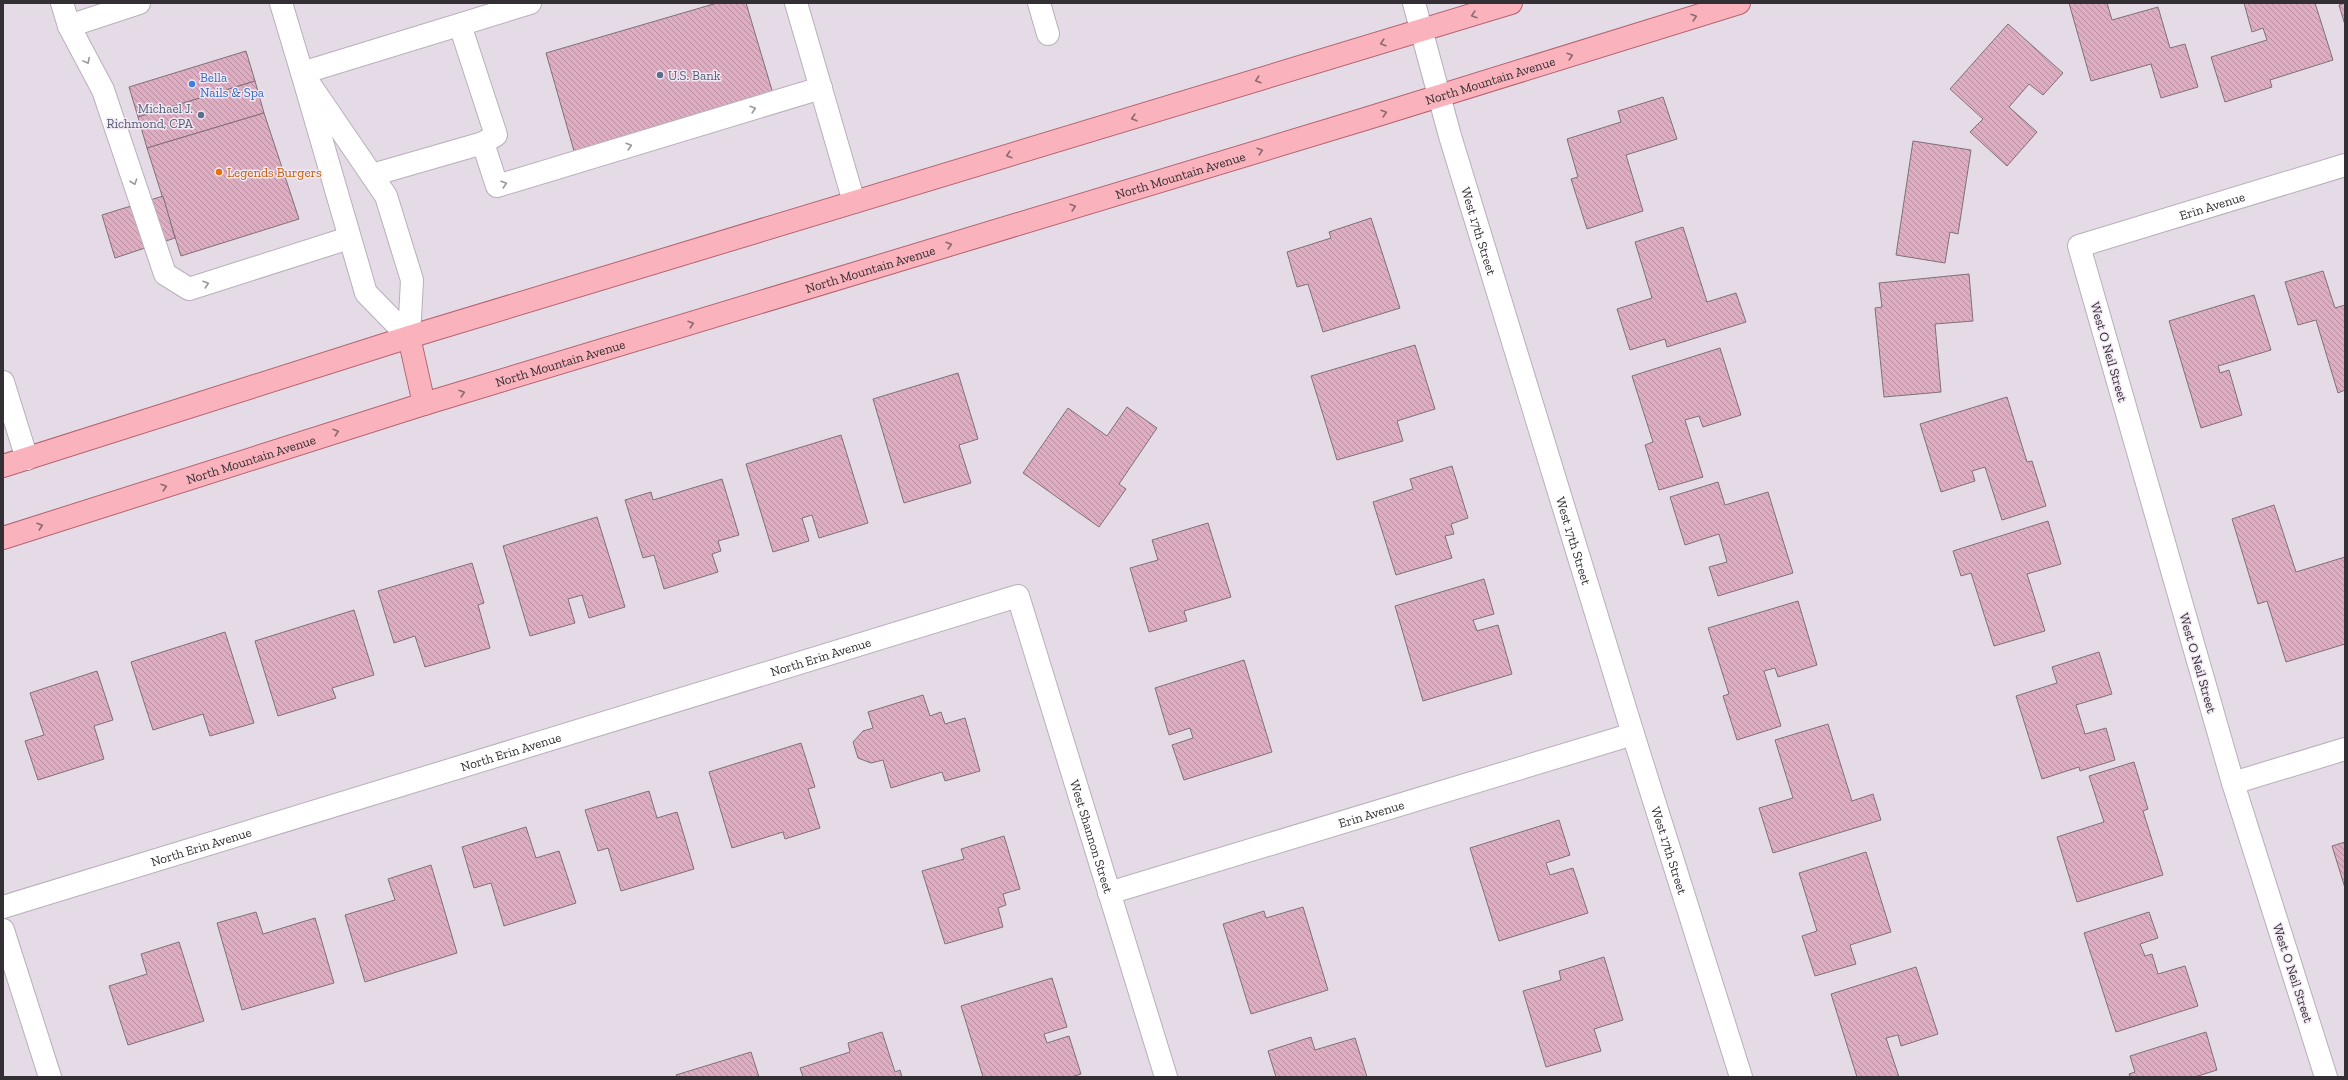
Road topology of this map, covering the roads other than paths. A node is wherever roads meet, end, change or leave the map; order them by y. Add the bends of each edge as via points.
1 (62, 3) edge
2 (139, 3) edge
3 (281, 3) edge
4 (530, 3) edge
5 (796, 3) edge
6 (1039, 3) edge
7 (1414, 3) edge
8 (1511, 3) edge
9 (1739, 3) edge
10 (460, 24) junction
11 (69, 26) junction
12 (1420, 31) junction
13 (1048, 34) dead end
14 (302, 73) junction
15 (821, 88) junction
16 (1439, 96) junction
17 (483, 143) junction
18 (2345, 165) edge
19 (372, 175) junction
20 (854, 202) junction
21 (349, 238) junction
22 (2079, 246) joint
23 (409, 337) junction
24 (3, 382) edge
25 (424, 404) junction
26 (27, 458) junction
27 (3, 466) edge
28 (3, 538) edge
29 (1018, 596) joint
30 (1633, 734) junction
31 (2345, 749) edge
32 (2233, 784) junction
33 (1109, 893) junction
34 (3, 907) edge
35 (3, 930) edge
36 (50, 1077) edge
37 (1166, 1077) edge
38 (1741, 1077) edge
39 (2326, 1077) edge

1 - 11 street
2 - 11 street
3 - 14 street
4 - 10 street
5 - 15 street
6 - 13 street
7 - 12 street, West 17th Street
8 -> 12 main road
16 -> 9 main road, North Mountain Avenue
10 - 14 street
10 - 17 street via 496,135
11 -> 21 street via 103,90 165,274 189,289
12 - 16 street, West 17th Street
12 -> 20 main road
14 - 19 street
14 - 21 street
17 -> 15 street via 497,186
15 - 20 street
25 -> 16 main road, North Mountain Avenue
16 - 30 street, West 17th Street
17 - 19 street
18 - 22 street, Erin Avenue
19 - 23 street via 386,196 412,280
20 - 23 main road
21 - 23 street via 366,293
22 - 32 street, West O Neil Street
23 - 25 main road
23 - 26 main road
24 - 26 street
28 -> 25 main road, North Mountain Avenue
26 - 27 main road
29 - 33 street, West Shannon Street
29 - 34 street, North Erin Avenue
30 - 33 street, Erin Avenue
30 - 38 street, West 17th Street
31 - 32 street
32 - 39 street, West O Neil Street
33 - 37 street, West Shannon Street
35 - 36 street

